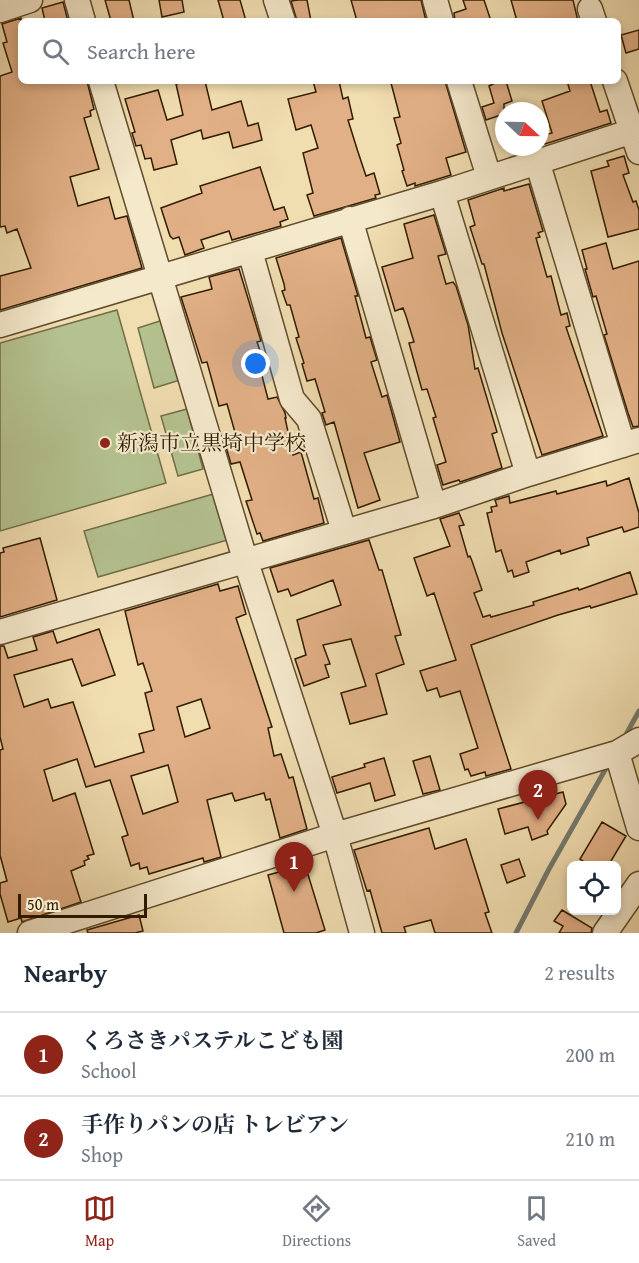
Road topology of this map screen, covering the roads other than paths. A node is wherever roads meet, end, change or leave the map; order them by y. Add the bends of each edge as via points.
1 (77, 0) edge
2 (276, 0) edge
3 (435, 0) edge
4 (82, 18) edge
5 (282, 18) edge
6 (440, 18) edge
7 (102, 84) edge
8 (460, 84) edge
9 (616, 84) edge
10 (637, 138) edge
11 (537, 161) junction
12 (489, 177) junction
13 (442, 193) junction
14 (350, 219) junction
15 (250, 251) junction
16 (160, 277) junction
17 (0, 325) edge
18 (631, 443) edge
19 (528, 474) junction
20 (434, 506) junction
21 (344, 531) junction
22 (245, 559) junction
23 (0, 632) edge
24 (639, 740) edge
25 (607, 755) junction
26 (639, 828) edge
27 (335, 835) junction
28 (639, 884) edge
29 (30, 933) edge
30 (362, 933) edge
31 (605, 933) edge

1 - 4 street
2 - 5 street
3 - 6 street
7 - 16 street
8 - 12 street
9 - 10 street
10 - 11 street
11 - 12 street
11 - 18 street
12 - 13 street
13 - 14 street
13 - 19 street
14 - 15 street
14 - 20 street
15 - 16 street
15 - 21 street via 291,399 309,419
16 - 17 street
16 - 22 street
18 - 19 street
19 - 20 street
20 - 21 street
21 - 22 street
22 - 23 street
22 - 27 street
24 - 25 street
25 - 26 street
25 - 27 street
27 - 29 street
27 - 30 street
28 - 31 street

